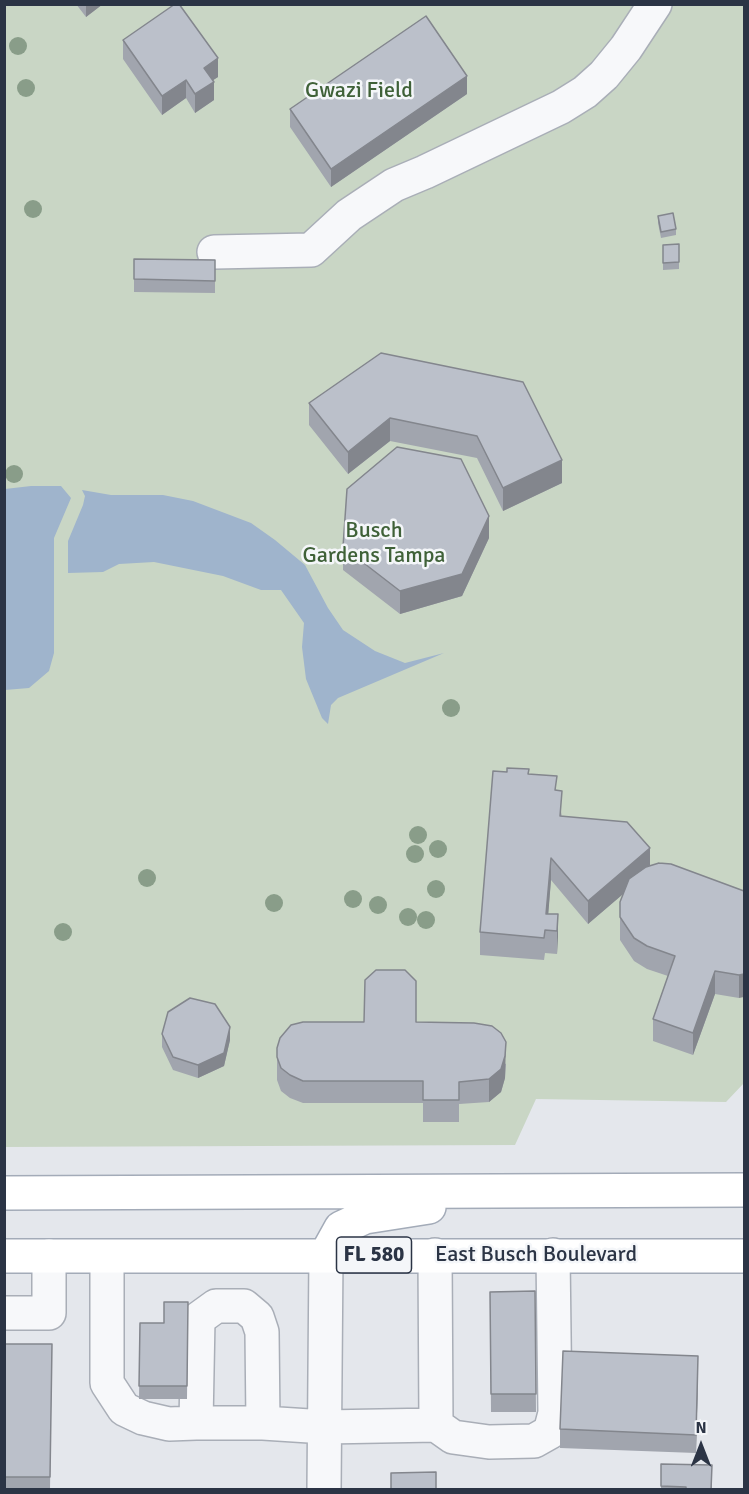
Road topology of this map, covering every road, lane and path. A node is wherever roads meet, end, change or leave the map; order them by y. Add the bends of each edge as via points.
1 (655, 4) edge
2 (214, 252) dead end
3 (670, 1190) junction
4 (744, 1190) edge
5 (4, 1193) edge
6 (326, 1255) junction
7 (435, 1255) junction
8 (553, 1255) junction
9 (4, 1256) edge
10 (49, 1256) junction
11 (744, 1256) edge
12 (107, 1257) junction
13 (4, 1313) edge
14 (196, 1423) junction
15 (263, 1423) junction
16 (436, 1425) junction
17 (325, 1428) junction
18 (324, 1490) edge

1 - 2 street via 626,48 585,92 394,185 349,215 311,250
3 - 4 main road
3 - 5 main road
3 - 6 main road via 433,1206 365,1217 341,1228
6 - 7 main road, East Busch Boulevard / FL 580
6 - 12 main road, East Busch Boulevard / FL 580
6 - 17 street
7 - 8 main road, East Busch Boulevard / FL 580
7 - 16 street
8 - 11 main road, East Busch Boulevard / FL 580
8 - 16 street via 555,1413 550,1432 534,1441 489,1442 453,1437
9 - 10 main road, East Busch Boulevard / FL 580
10 - 12 main road, East Busch Boulevard / FL 580
10 - 13 street via 49,1313
12 - 14 street via 107,1383 124,1409 143,1418 168,1424
14 - 15 street
14 - 15 street via 198,1319 216,1306 244,1306 257,1317 262,1332
15 - 17 street
16 - 17 street
17 - 18 street

